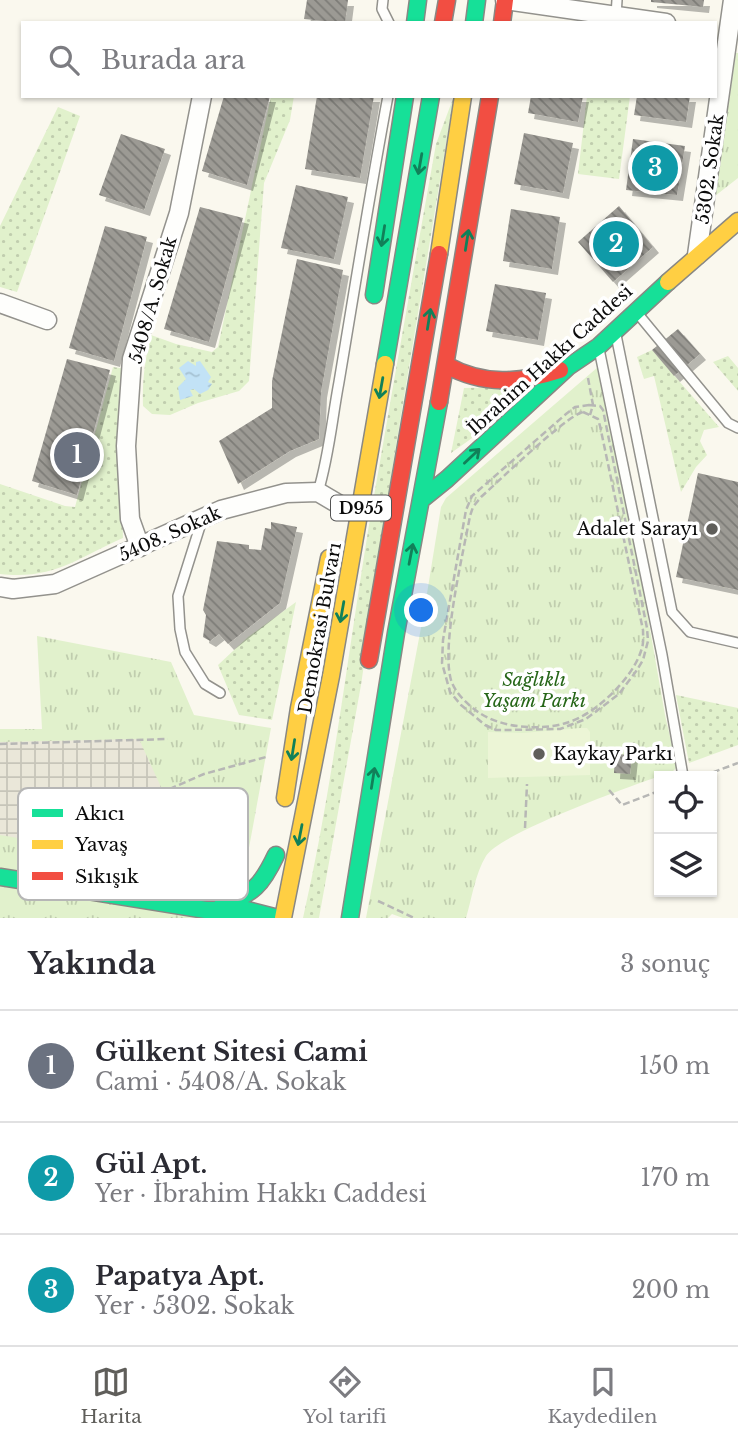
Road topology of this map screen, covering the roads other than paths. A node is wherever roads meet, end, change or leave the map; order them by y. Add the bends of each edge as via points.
1 (383, 0) edge
2 (418, 0) edge
3 (447, 0) edge
4 (477, 0) edge
5 (505, 0) edge
6 (733, 0) edge
7 (617, 8) edge
8 (388, 21) edge
9 (415, 21) edge
10 (443, 21) edge
11 (474, 21) edge
12 (502, 21) edge
13 (659, 21) edge
14 (728, 31) edge
15 (202, 98) edge
16 (388, 98) edge
17 (405, 98) edge
18 (431, 98) edge
19 (463, 98) edge
20 (490, 98) edge
21 (738, 221) edge
22 (697, 255) junction
23 (0, 303) edge
24 (635, 310) junction
25 (371, 315) dead end
26 (47, 320) dead end
27 (614, 330) junction
28 (599, 345) junction
29 (446, 365) junction
30 (568, 368) junction
31 (738, 428) edge
32 (318, 492) junction
33 (421, 500) junction
34 (340, 505) dead end
35 (203, 519) junction
36 (332, 545) dead end
37 (140, 547) junction
38 (0, 587) edge
39 (738, 643) edge
40 (367, 670) dead end
41 (220, 693) dead end
42 (681, 771) edge
43 (284, 810) dead end
44 (280, 835) dead end
45 (276, 855) junction
46 (0, 877) edge
47 (18, 880) edge
48 (248, 897) edge
49 (118, 900) edge
50 (241, 900) edge
51 (180, 912) edge
52 (216, 913) edge
53 (281, 918) edge
54 (350, 918) edge

1 - 8 lane
2 - 9 main road
3 - 10 main road
4 - 11 main road
5 - 7 street
5 - 12 main road
6 - 14 street, 5302. Sokak
7 - 13 street
14 - 22 street, 5302. Sokak
15 - 37 street, 5408/A. Sokak via 179,214 132,359 126,446 130,519
16 - 32 lane
17 -> 25 main road
18 -> 53 main road, Demokrasi Bulvarı / D955 via 331,676
40 -> 19 main road, D955
29 -> 20 main road
21 - 22 main road, İbrahim Hakkı Caddesi
22 - 24 main road, İbrahim Hakkı Caddesi
23 - 26 street
24 - 27 main road, İbrahim Hakkı Caddesi
24 - 31 lane via 728,423
27 - 28 main road, İbrahim Hakkı Caddesi
27 - 39 lane via 672,612 690,632
28 - 30 main road, İbrahim Hakkı Caddesi
28 - 42 lane
29 - 30 main road via 462,375 499,382 535,379
29 - 33 main road
33 -> 30 main road, İbrahim Hakkı Caddesi
32 - 34 street
32 - 35 street, 5408. Sokak via 286,494
54 -> 33 main road
35 - 37 street, 5408. Sokak
35 - 41 lane via 178,596 180,628 185,652 205,684
36 -> 43 main road
37 - 38 street, 5408. Sokak via 55,584
44 - 45 main road
45 - 48 main road via 267,876
45 - 53 main road via 273,873
46 - 47 main road
49 - 51 main road
50 - 52 main road
51 - 52 main road
52 - 53 main road via 247,910

